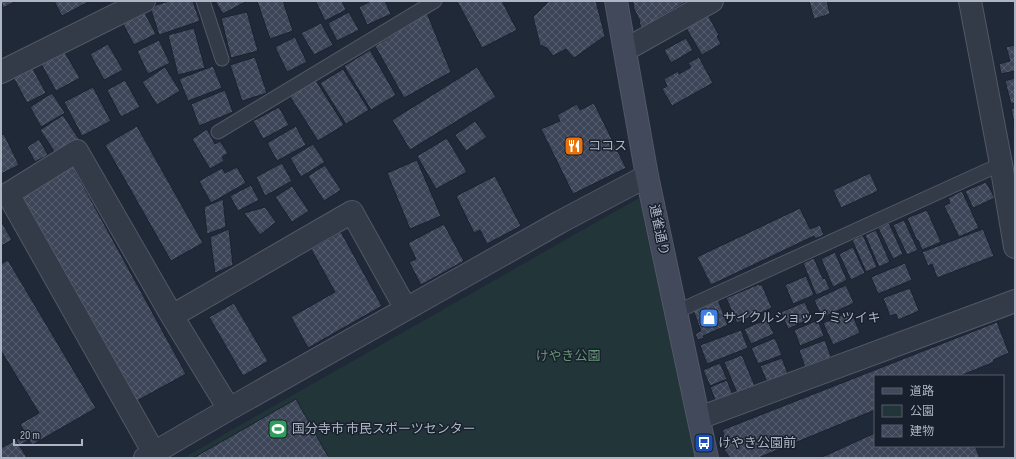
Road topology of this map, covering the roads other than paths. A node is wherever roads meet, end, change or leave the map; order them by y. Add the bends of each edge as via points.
1 (144, 1) edge
2 (202, 1) edge
3 (435, 1) edge
4 (616, 1) edge
5 (712, 1) edge
6 (970, 1) edge
7 (625, 50) junction
8 (222, 59) dead end
9 (1, 72) edge
10 (218, 132) dead end
11 (1005, 153) edge
12 (648, 176) junction
13 (1015, 247) edge
14 (1015, 301) edge
15 (406, 309) junction
16 (676, 312) junction
17 (172, 316) junction
18 (229, 409) junction
19 (699, 418) junction
20 (149, 456) edge
21 (707, 458) edge

1 - 9 street
2 - 8 lane
3 - 10 lane
4 - 7 main road, 連雀通り
5 - 7 street
6 - 11 street
7 - 12 main road, 連雀通り
11 - 13 street
11 - 16 lane
12 - 15 street via 560,222
12 - 16 main road, 連雀通り
14 - 19 street
15 - 17 street via 352,212
15 - 18 street
16 - 19 main road, 連雀通り
17 - 18 street
17 - 20 street via 77,151 8,194
18 - 20 street
19 - 21 main road, 連雀通り

